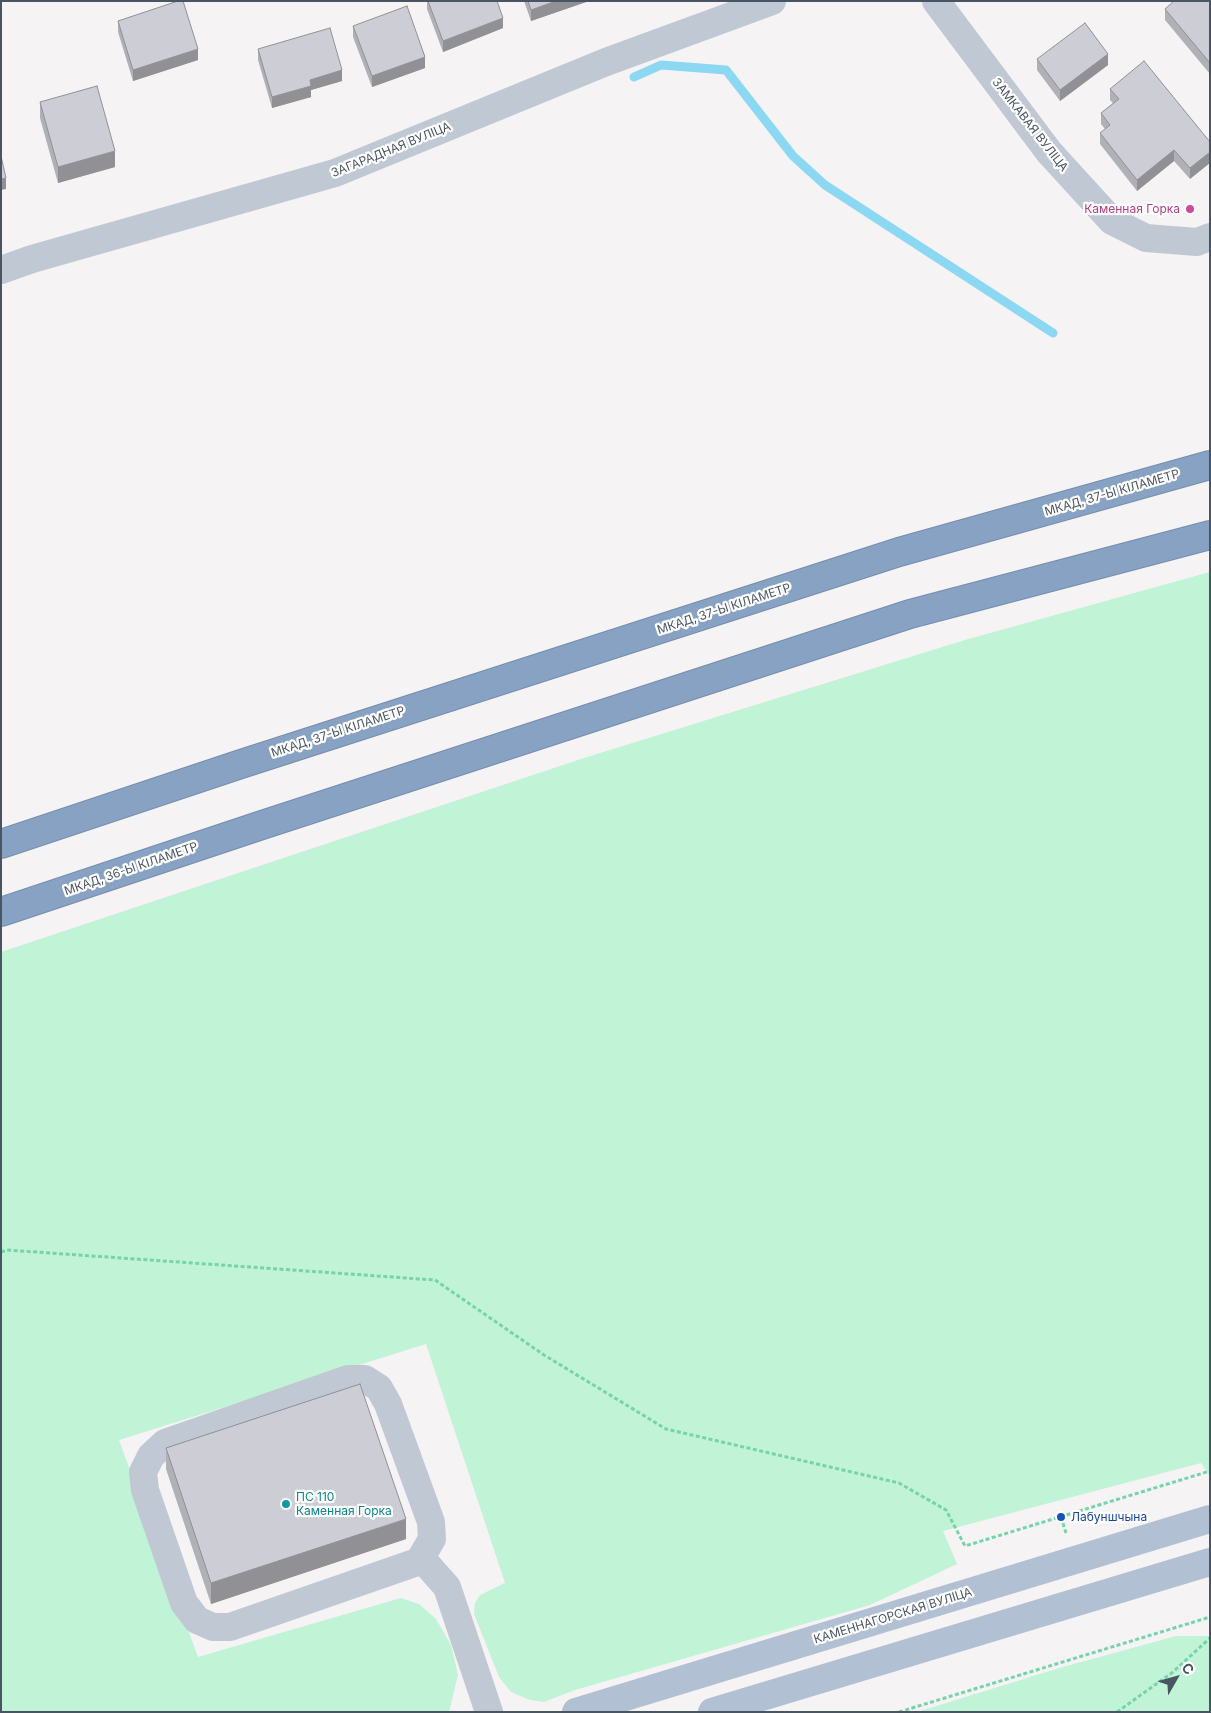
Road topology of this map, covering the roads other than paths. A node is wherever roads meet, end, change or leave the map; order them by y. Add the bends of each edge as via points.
1 (772, 1) edge
2 (936, 1) edge
3 (1203, 239) edge
4 (1, 270) edge
5 (1210, 465) edge
6 (1210, 534) edge
7 (1, 844) edge
8 (1, 912) edge
9 (1210, 1519) edge
10 (422, 1560) junction
11 (1210, 1562) edge
12 (489, 1712) edge
13 (576, 1712) edge
14 (712, 1712) edge

1 - 4 street, ЗАГАРАДНАЯ ВУЛІЦА via 606,62 335,173
2 - 3 street, ЗАМКАВАЯ ВУЛІЦА via 1049,152 1112,221 1146,238
5 - 7 highway, МКАД, 37-Ы КІЛАМЕТР via 899,552
6 - 8 highway, МКАД, 36-Ы КІЛАМЕТР via 910,614
9 - 13 main road, КАМЕННАГОРСКАЯ ВУЛІЦА
10 - 10 street via 230,1627 213,1627 198,1620 184,1603 145,1490 144,1472 151,1456 165,1443 348,1379 365,1379 380,1388 388,1404 431,1522 432,1540
10 - 12 street via 447,1587
11 - 14 main road

